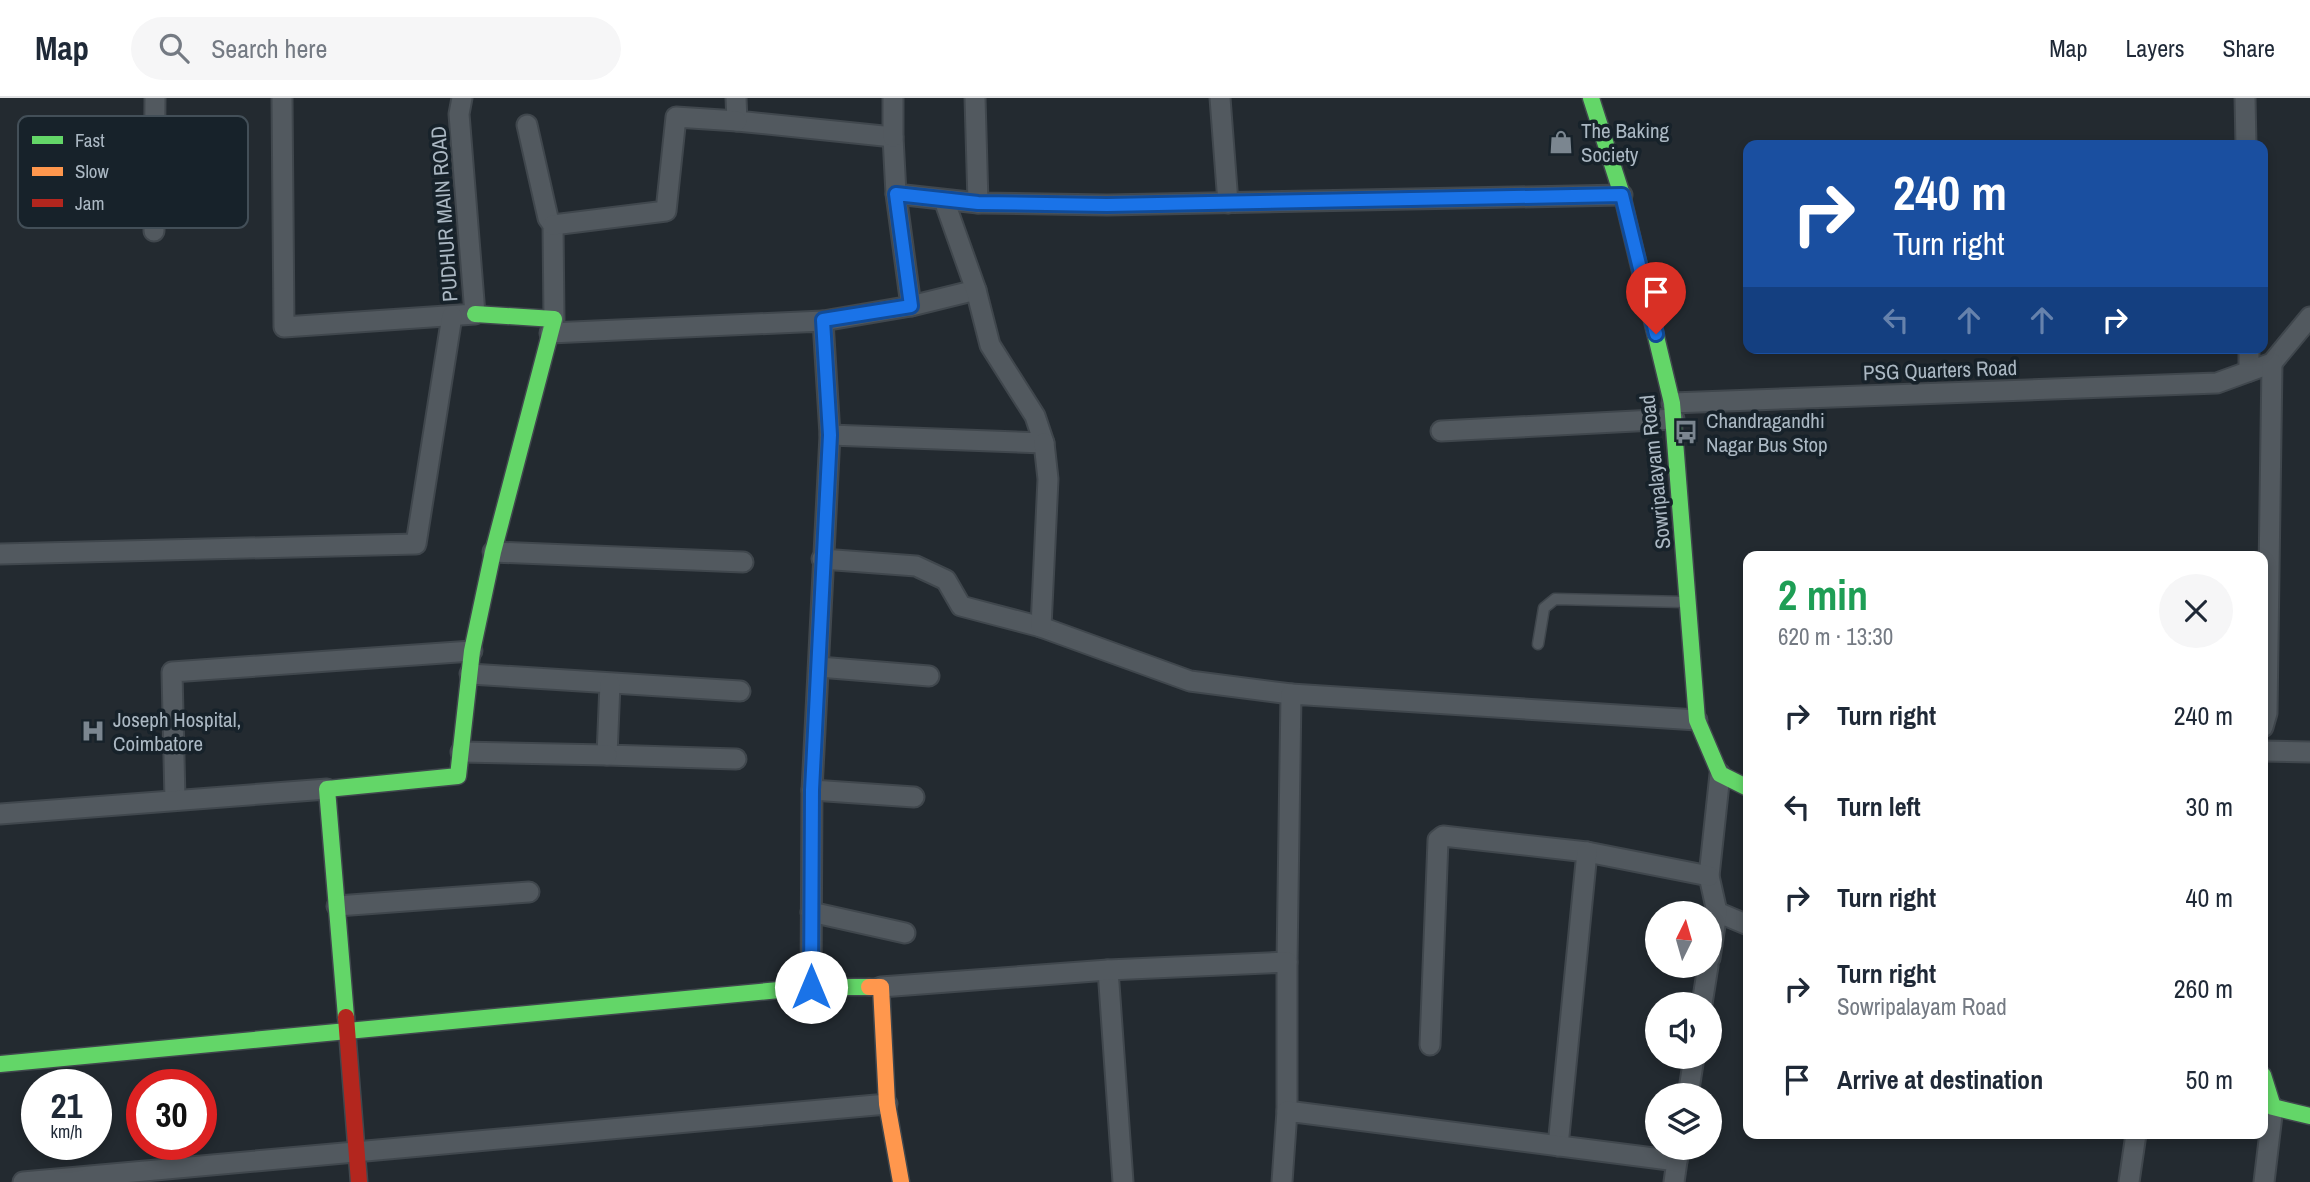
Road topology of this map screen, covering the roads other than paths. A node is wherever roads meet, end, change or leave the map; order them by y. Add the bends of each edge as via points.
1 (155, 98) edge
2 (282, 98) edge
3 (462, 98) edge
4 (736, 98) edge
5 (893, 98) edge
6 (975, 98) edge
7 (1220, 98) edge
8 (1591, 98) edge
9 (2245, 98) edge
10 (155, 116) edge
11 (737, 121) junction
12 (527, 125) dead end
13 (893, 137) junction
14 (2246, 140) edge
15 (896, 194) junction
16 (1622, 195) junction
17 (944, 200) junction
18 (978, 203) junction
19 (1228, 203) junction
20 (553, 225) junction
21 (154, 228) edge
22 (154, 231) dead end
23 (976, 290) junction
24 (911, 306) junction
25 (463, 315) junction
26 (2310, 317) edge
27 (823, 320) junction
28 (552, 326) junction
29 (2249, 354) edge
30 (2272, 363) junction
31 (2249, 371) junction
32 (1673, 411) junction
33 (1441, 431) dead end
34 (830, 435) junction
35 (1044, 443) junction
36 (493, 552) junction
37 (0, 554) edge
38 (822, 559) junction
39 (743, 562) dead end
40 (1688, 602) junction
41 (1041, 627) junction
42 (2268, 632) edge
43 (1538, 643) dead end
44 (472, 651) junction
45 (818, 667) junction
46 (470, 674) junction
47 (929, 676) dead end
48 (610, 684) junction
49 (740, 691) dead end
50 (1291, 695) junction
51 (1698, 720) junction
52 (2268, 751) edge
53 (461, 752) junction
54 (2310, 752) edge
55 (607, 755) junction
56 (736, 759) dead end
57 (1720, 774) junction
58 (1743, 786) edge
59 (327, 789) junction
60 (812, 790) junction
61 (914, 797) dead end
62 (176, 800) junction
63 (0, 814) edge
64 (1587, 852) junction
65 (1709, 876) junction
66 (529, 892) dead end
67 (1715, 901) edge
68 (337, 906) junction
69 (811, 912) junction
70 (1722, 914) edge
71 (1743, 923) edge
72 (905, 933) dead end
73 (1287, 962) junction
74 (1108, 970) junction
75 (811, 987) junction
76 (881, 987) junction
77 (347, 1031) junction
78 (1430, 1045) dead end
79 (0, 1063) edge
80 (887, 1104) junction
81 (2268, 1106) edge
82 (1287, 1111) junction
83 (2310, 1116) edge
84 (2135, 1139) edge
85 (2266, 1139) edge
86 (1558, 1146) junction
87 (357, 1150) junction
88 (1645, 1153) edge
89 (1677, 1160) edge
90 (23, 1182) edge
91 (359, 1182) edge
92 (901, 1182) edge
93 (1122, 1182) edge
94 (1282, 1182) edge
95 (1674, 1182) edge
96 (2129, 1182) edge
97 (2264, 1182) edge

1 - 10 street
2 - 25 street via 284,327
3 - 25 street, PUDHUR MAIN ROAD
4 - 11 street
5 - 13 street
6 - 18 street
7 - 19 street
8 - 16 street, Sowripalayam Road
9 - 14 street
11 - 13 street
11 - 20 street via 676,117 666,211
12 - 20 street
13 - 15 street
15 - 17 street
15 - 24 street
16 - 19 street
16 - 32 street, Sowripalayam Road
17 - 18 street
17 - 23 street
18 - 19 street
20 - 28 street
21 - 22 street
23 - 24 street
23 - 35 street via 990,345 1035,416
24 - 27 street
25 - 28 street
25 - 37 street, PUDHUR MAIN ROAD via 416,544
26 - 30 street
27 - 28 street
27 - 34 street
28 - 36 street
29 - 31 street
30 - 31 street, PSG Quarters Road
30 - 42 street
31 - 32 street, PSG Quarters Road via 2217,383
32 - 33 street, PSG Quarters Road
32 - 40 street, Sowripalayam Road
34 - 35 street
34 - 38 street
35 - 41 street via 1048,478
36 - 39 street
36 - 44 street
38 - 41 street via 916,566 946,580 961,606
38 - 45 street
40 - 43 lane via 1555,599 1544,608
40 - 51 street, Sowripalayam Road
41 - 50 street via 1189,681
44 - 46 street
44 - 62 street via 172,672
45 - 47 street
45 - 60 street
46 - 48 street
46 - 53 street
48 - 49 street
48 - 55 street
50 - 51 street
50 - 73 street
51 - 57 street, Sowripalayam Road
52 - 54 street
53 - 55 street
53 - 59 street via 458,776
55 - 56 street
57 - 58 street
57 - 65 street
59 - 62 street
59 - 68 street
60 - 61 street
60 - 69 street
62 - 63 street
64 - 65 street
64 - 78 street via 1443,835 1438,840
64 - 86 street
65 - 67 street
66 - 68 street
68 - 77 street
69 - 72 street
69 - 75 street
70 - 71 street
73 - 74 street
73 - 82 street
74 - 76 street
74 - 93 street
75 - 76 street
75 - 77 street
76 - 80 street
77 - 79 street
77 - 87 street
80 - 87 street
80 - 92 street
81 - 83 street
82 - 86 street
82 - 94 street
84 - 96 street
85 - 97 street
86 - 88 street
87 - 90 street
87 - 91 street
89 - 95 street

